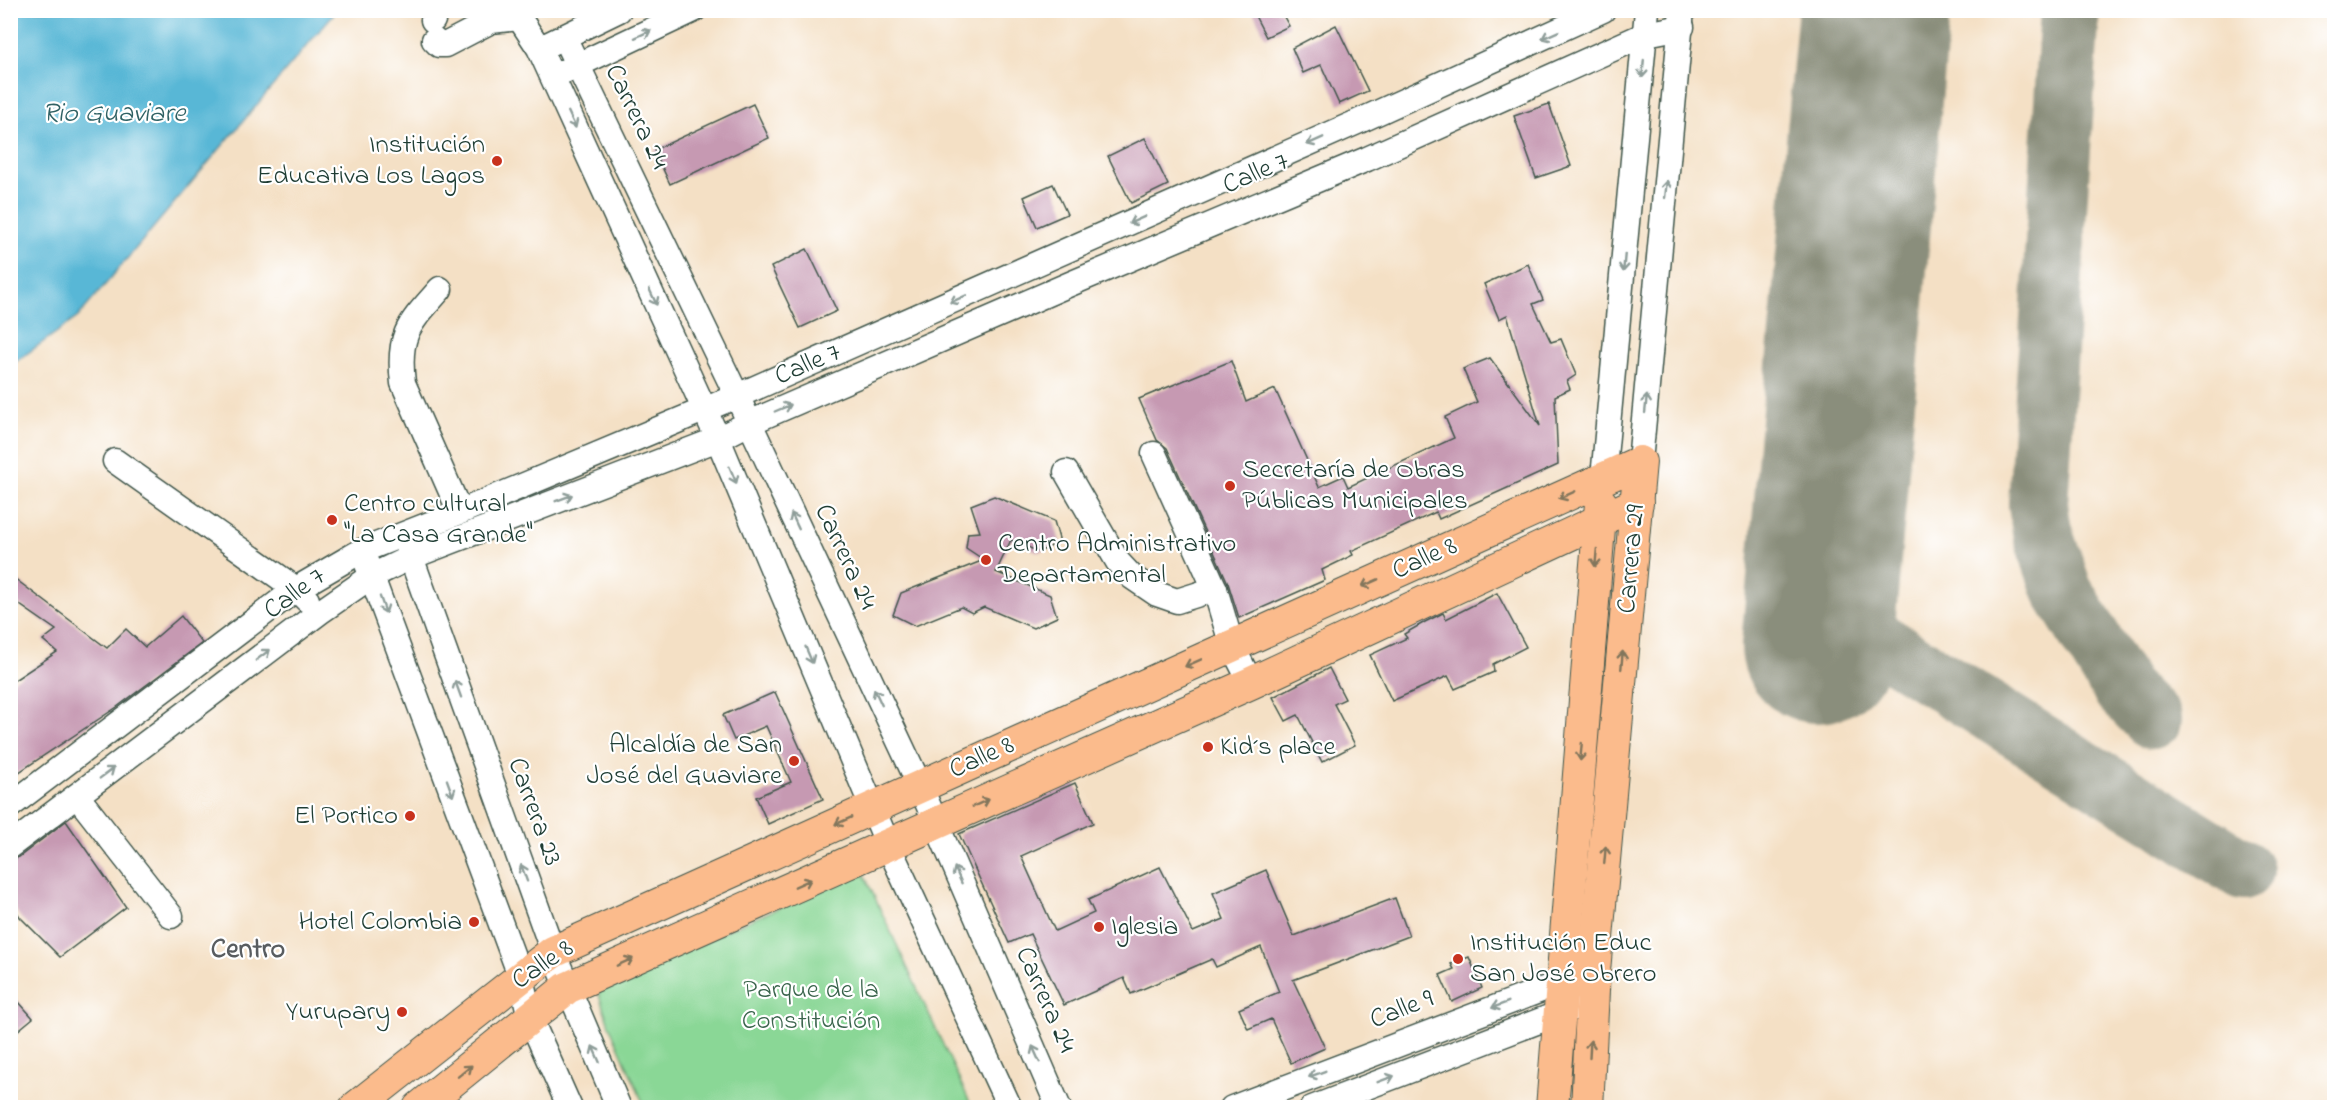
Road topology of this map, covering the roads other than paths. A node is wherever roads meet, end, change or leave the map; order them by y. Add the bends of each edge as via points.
1 (619, 10) edge
2 (694, 10) edge
3 (1603, 10) edge
4 (1647, 10) edge
5 (517, 14) edge
6 (1682, 19) edge
7 (434, 24) edge
8 (1646, 34) junction
9 (564, 37) junction
10 (539, 48) junction
11 (578, 64) junction
12 (553, 78) junction
13 (1354, 123) junction
14 (1367, 159) junction
15 (1058, 255) junction
16 (1070, 284) junction
17 (440, 289) dead end
18 (737, 396) junction
19 (704, 409) junction
20 (748, 423) junction
21 (718, 439) junction
22 (1154, 454) dead end
23 (115, 461) dead end
24 (1640, 462) junction
25 (1066, 472) dead end
26 (1604, 478) junction
27 (1637, 503) junction
28 (460, 512) junction
29 (1599, 520) junction
30 (403, 533) junction
31 (361, 551) junction
32 (411, 557) junction
33 (372, 576) junction
34 (296, 589) junction
35 (1215, 589) junction
36 (320, 612) junction
37 (1232, 645) junction
38 (1251, 683) junction
39 (920, 786) junction
40 (77, 796) junction
41 (14, 804) edge
42 (873, 807) junction
43 (935, 823) junction
44 (36, 827) junction
45 (888, 845) junction
46 (10, 846) edge
47 (171, 916) dead end
48 (553, 952) junction
49 (520, 978) junction
50 (1563, 981) junction
51 (1593, 986) junction
52 (567, 988) junction
53 (1558, 1013) junction
54 (530, 1018) junction
55 (1272, 1100) edge
56 (355, 1107) edge
57 (419, 1107) edge
58 (570, 1107) edge
59 (619, 1107) edge
60 (1010, 1107) edge
61 (1059, 1107) edge
62 (1232, 1107) edge
63 (1312, 1107) edge
64 (1552, 1107) edge
65 (1587, 1107) edge

1 - 9 street
11 -> 2 street
3 -> 13 street, Calle 7
4 - 8 street, Carrera 29
5 - 7 street via 491,21 445,45 438,45
5 - 10 street
6 - 8 street, Calle 7
24 -> 6 street, Carrera 29
8 - 14 street, Calle 7
8 -> 26 street, Carrera 29
9 - 10 street
9 - 11 street, Carrera 24
10 - 12 street
11 - 12 street
11 - 18 street, Carrera 24
12 -> 19 street
13 - 14 street
13 -> 15 street, Calle 7
14 - 16 street, Calle 7
15 - 16 street
15 -> 18 street, Calle 7
20 -> 16 street, Calle 7
17 - 28 street via 414,318 400,351 401,364 403,383
18 - 19 street, Calle 7
18 - 20 street, Carrera 24
19 - 21 street
19 - 28 street, Calle 7
20 - 21 street, Calle 7
39 -> 20 street, Carrera 24
32 -> 21 street, Calle 7
21 -> 42 street
22 - 35 street
23 - 34 street
24 - 26 main road, Calle 8
24 - 27 main road, Carrera 29
25 - 35 street via 1118,562 1132,577 1157,594 1178,601
26 - 29 main road, Carrera 29
26 -> 37 main road, Calle 8
27 - 29 main road, Calle 8
51 -> 27 main road, Carrera 29
28 - 30 street, Calle 7
29 - 38 main road, Calle 8
29 -> 50 main road, Carrera 29
30 - 31 street, Calle 7
30 - 32 street, Carrera 23
31 - 33 street
31 - 34 street, Calle 7
32 - 33 street, Calle 7
48 -> 32 street, Carrera 23
33 - 36 street, Calle 7
33 -> 49 street
34 - 36 street
34 - 41 street, Calle 7
35 - 37 street
40 -> 36 street, Calle 7
37 - 38 street
37 -> 39 main road, Calle 8
43 -> 38 main road, Calle 8
39 - 42 main road, Calle 8
39 - 43 street, Carrera 24
40 - 44 street, Calle 7
40 - 47 street
41 - 44 street
42 - 45 street
42 -> 48 main road, Calle 8
43 - 45 main road, Calle 8
61 -> 43 street, Carrera 24
44 - 46 street, Calle 7
52 -> 45 main road, Calle 8
45 - 60 street
48 - 49 main road, Calle 8
48 - 52 street, Carrera 23
49 - 54 street
49 - 56 main road, Calle 8
50 - 51 street, Calle 9
50 - 53 main road, Carrera 29
50 -> 55 street, Calle 9
51 - 53 street
65 -> 51 main road, Carrera 29
52 - 54 main road, Calle 8
59 -> 52 street, Carrera 23
63 -> 53 street
53 - 64 main road, Carrera 29
57 -> 54 main road, Calle 8
54 - 58 street
55 - 62 street, Calle 9

